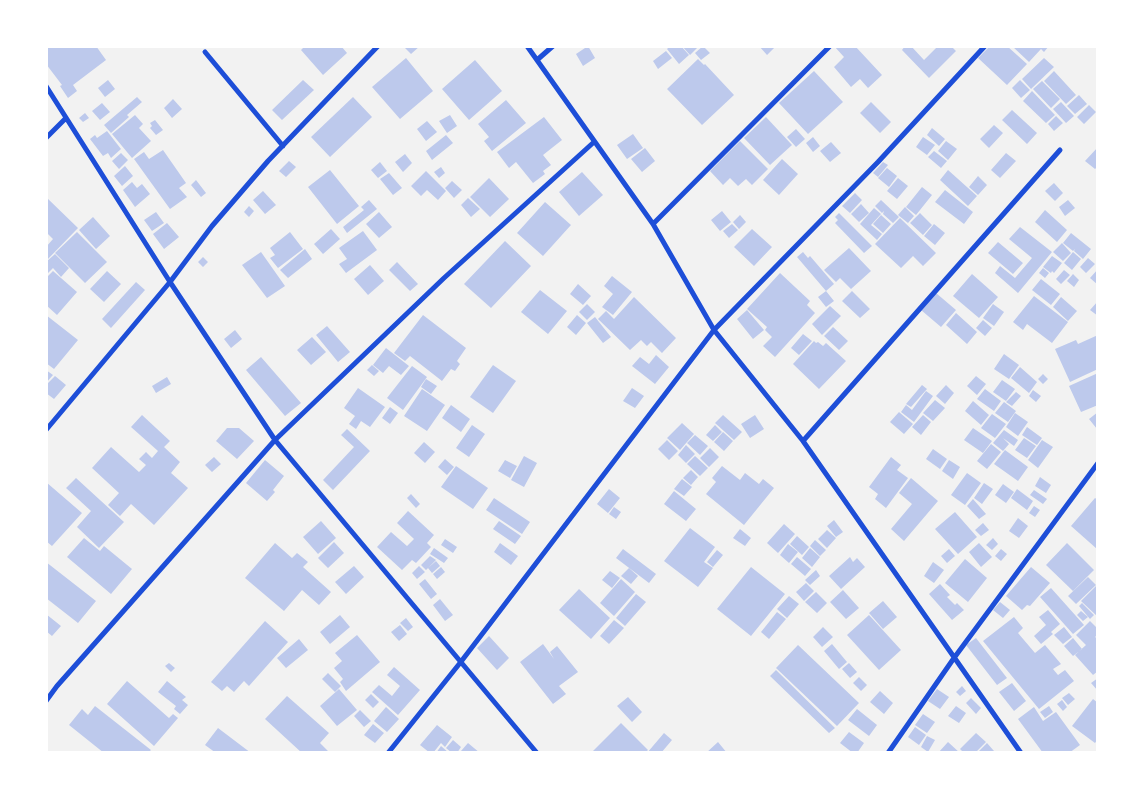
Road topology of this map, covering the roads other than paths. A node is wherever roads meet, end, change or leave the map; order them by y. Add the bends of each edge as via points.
1 (378, 46) edge
2 (527, 46) edge
3 (553, 46) edge
4 (830, 46) edge
5 (985, 46) edge
6 (205, 52) dead end
7 (536, 60) junction
8 (46, 86) edge
9 (66, 118) junction
10 (46, 138) edge
11 (594, 142) junction
12 (283, 146) junction
13 (1060, 150) dead end
14 (653, 224) junction
15 (170, 282) junction
16 (714, 330) junction
17 (46, 430) edge
18 (275, 440) junction
19 (803, 441) junction
20 (1098, 463) edge
21 (954, 658) junction
22 (460, 662) junction
23 (46, 701) edge
24 (388, 753) edge
25 (537, 753) edge
26 (888, 753) edge
27 (1021, 753) edge

1 - 12 street
2 - 7 street
3 - 7 street
4 - 14 street
5 - 16 street via 878,162
6 - 12 street
7 - 11 street
8 - 9 street
9 - 10 street
9 - 15 street
11 - 14 street
11 - 18 street via 444,278
12 - 15 street via 212,226
13 - 19 street
14 - 16 street
15 - 17 street
15 - 18 street
16 - 19 street
16 - 22 street
18 - 22 street
18 - 23 street
19 - 21 street
20 - 21 street
21 - 26 street
21 - 27 street
22 - 24 street
22 - 25 street

